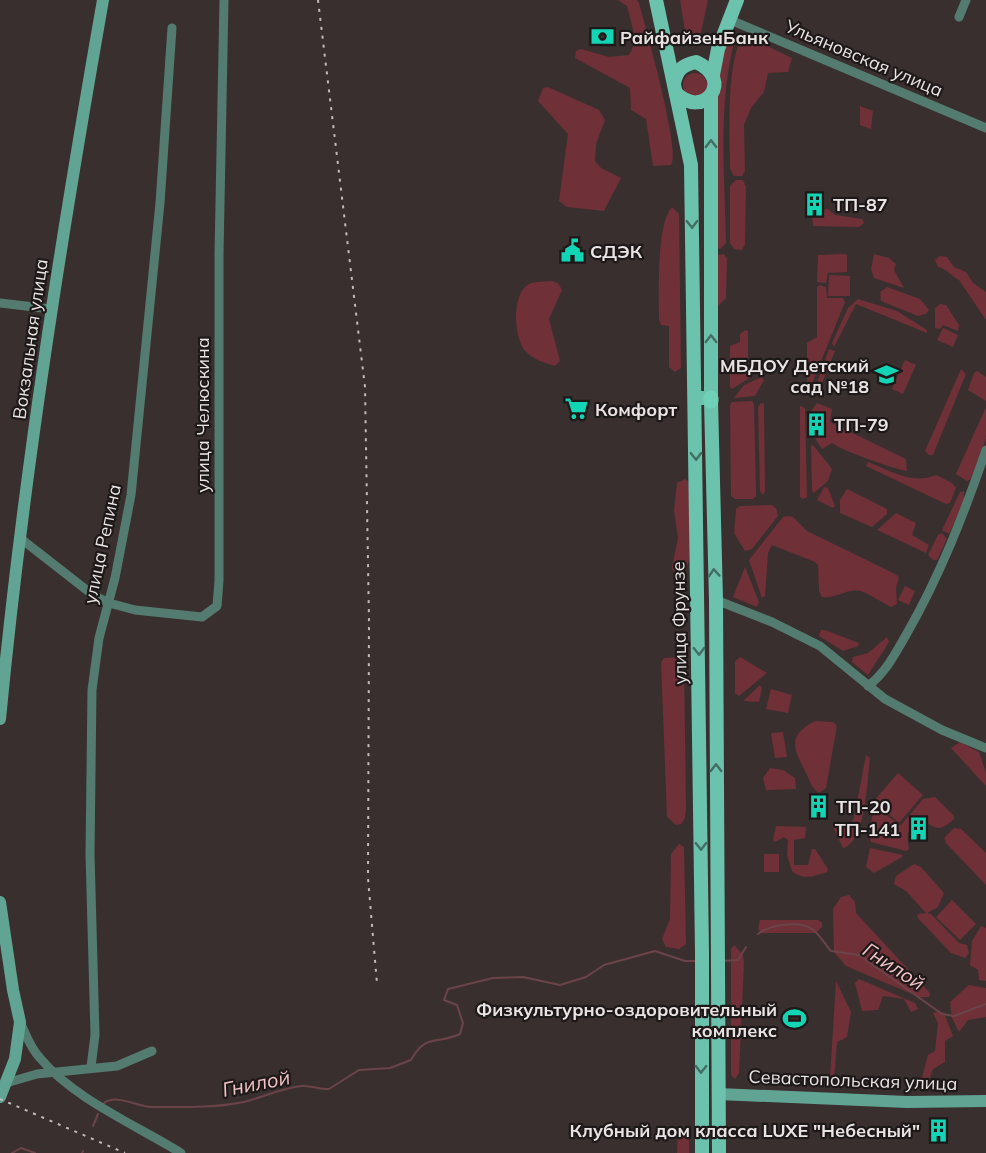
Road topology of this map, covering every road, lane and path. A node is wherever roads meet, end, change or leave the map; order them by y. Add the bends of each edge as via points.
1 (103, 0) edge
2 (224, 0) edge
3 (656, 0) edge
4 (736, 0) edge
5 (966, 0) edge
6 (959, 17) dead end
7 (728, 19) junction
8 (172, 28) dead end
9 (666, 45) junction
10 (696, 62) junction
11 (713, 75) junction
12 (675, 89) junction
13 (711, 95) junction
14 (986, 128) edge
15 (0, 303) edge
16 (51, 309) junction
17 (694, 398) junction
18 (711, 399) junction
19 (986, 450) edge
20 (20, 538) junction
21 (716, 600) junction
22 (109, 603) junction
23 (868, 686) junction
24 (0, 720) edge
25 (986, 748) edge
26 (0, 902) edge
27 (20, 1022) junction
28 (152, 1050) dead end
29 (91, 1067) junction
30 (54, 1072) junction
31 (6, 1083) junction
32 (718, 1094) junction
33 (701, 1095) junction
34 (0, 1097) edge
35 (986, 1101) edge
36 (181, 1153) edge
37 (702, 1153) edge
38 (719, 1153) edge

1 - 16 main road, Вокзальная улица
2 - 22 street, улица Челюскина via 219,600 212,612 202,617 135,610
3 - 9 main road, улица Фрунзе
4 - 7 main road
5 - 6 street
7 - 11 main road
7 - 14 street, Ульяновская улица
8 - 22 street, улица Репина via 160,203 131,495
9 - 10 main road
9 - 12 main road, улица Фрунзе
10 - 11 main road
10 - 12 main road via 676,73
11 - 13 main road
12 - 13 main road via 684,101 694,104
12 -> 17 main road, улица Фрунзе via 691,165
18 -> 13 main road, улица Фрунзе
15 - 16 street
16 - 20 main road, Вокзальная улица
17 - 18 main road
17 -> 33 main road, улица Фрунзе
21 -> 18 main road, улица Фрунзе
19 - 23 street via 957,533 921,609 884,672
20 - 22 street, улица Челюскина
20 - 24 main road, Вокзальная улица
21 - 23 street via 820,646
32 -> 21 main road, улица Фрунзе
22 - 29 street, улица Репина via 99,638 92,700 90,854 95,1035
23 - 25 street via 918,717
26 - 27 main road
27 - 30 street via 30,1045
27 - 31 main road via 15,1059
28 - 29 street via 117,1066
29 - 30 street
30 - 31 street
30 - 36 street via 98,1105
31 - 34 main road
32 - 33 main road
32 - 35 main road, Севастопольская улица via 907,1102
32 - 38 main road, улица Фрунзе
33 - 37 main road, улица Фрунзе

